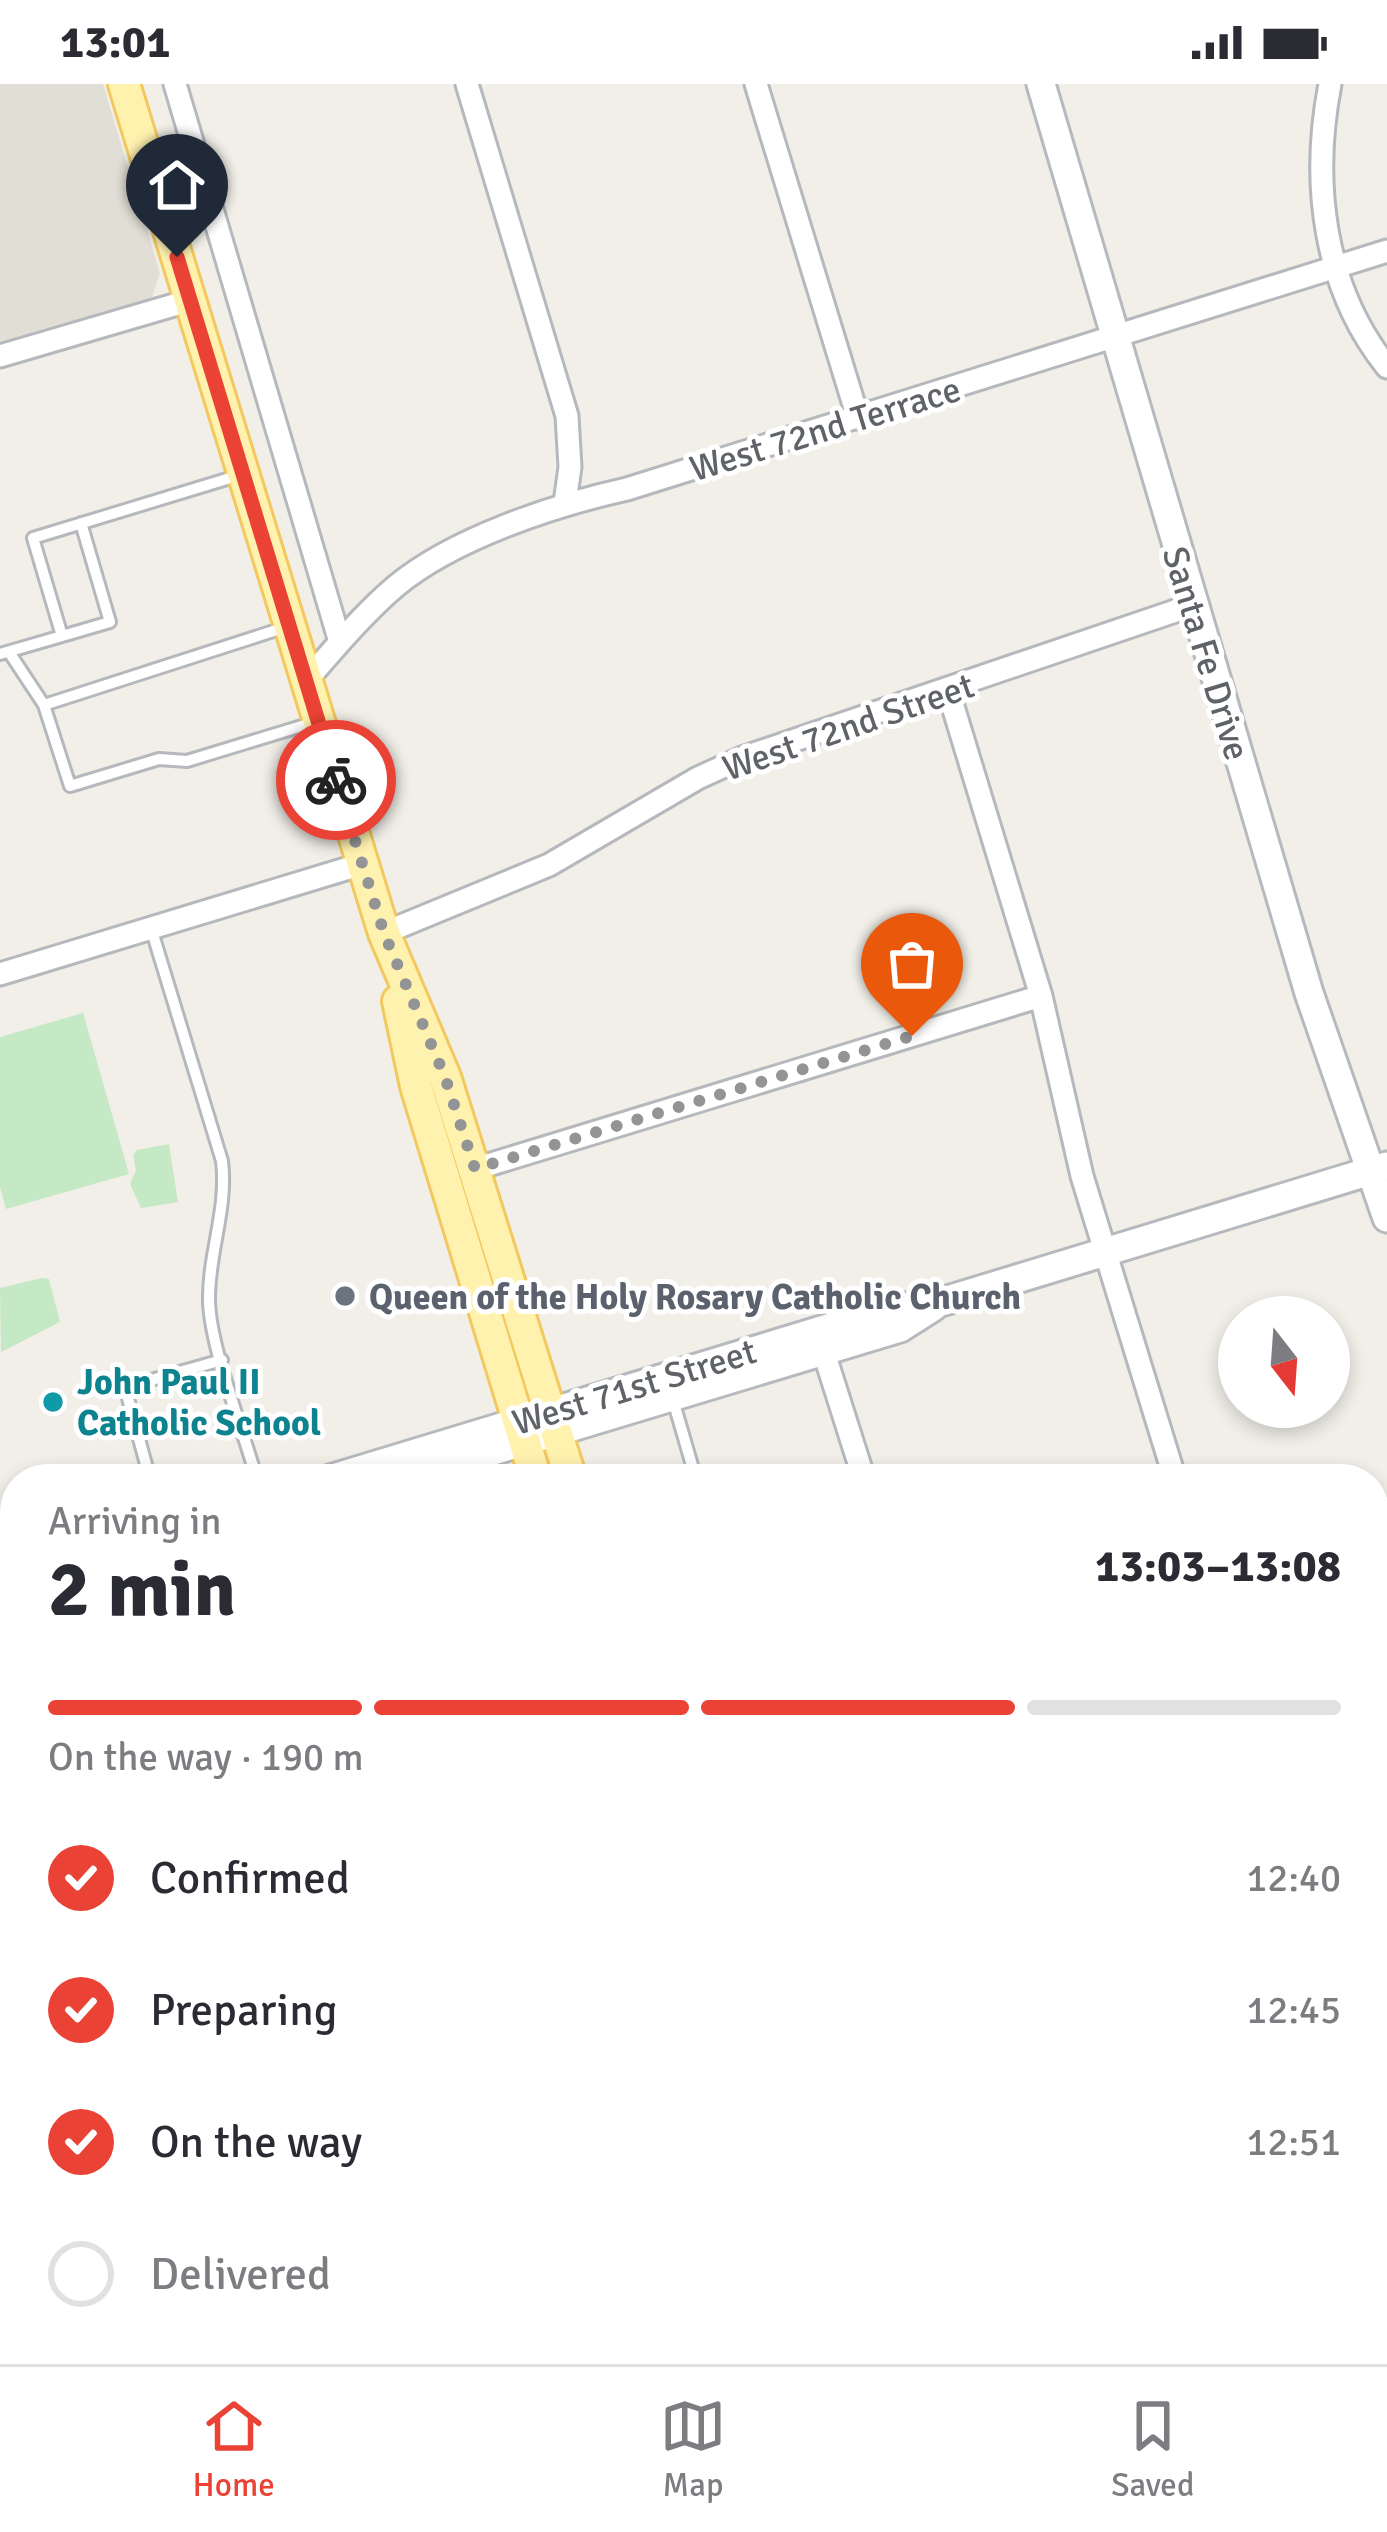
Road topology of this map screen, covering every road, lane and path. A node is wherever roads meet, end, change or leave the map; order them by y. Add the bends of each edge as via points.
1 (124, 84) edge
2 (175, 84) edge
3 (466, 84) edge
4 (756, 84) edge
5 (1041, 84) edge
6 (1330, 84) edge
7 (1387, 251) edge
8 (1336, 266) junction
9 (190, 300) junction
10 (1117, 335) junction
11 (0, 356) edge
12 (1387, 367) edge
13 (858, 418) junction
14 (243, 474) junction
15 (565, 503) junction
16 (81, 523) junction
17 (1193, 604) junction
18 (290, 626) junction
19 (62, 636) junction
20 (340, 642) junction
21 (4, 653) edge
22 (306, 681) junction
23 (948, 690) junction
24 (44, 705) junction
25 (318, 722) junction
26 (362, 864) junction
27 (151, 928) junction
28 (384, 933) junction
29 (0, 974) edge
30 (1041, 996) junction
31 (1380, 1168) edge
32 (475, 1169) junction
33 (1387, 1218) edge
34 (1105, 1252) junction
35 (820, 1341) junction
36 (222, 1360) junction
37 (672, 1397) junction
38 (554, 1422) junction
39 (521, 1431) junction
40 (146, 1464) edge
41 (252, 1464) edge
42 (390, 1464) edge
43 (438, 1464) edge
44 (531, 1464) edge
45 (567, 1464) edge
46 (692, 1464) edge
47 (859, 1464) edge
48 (1170, 1464) edge

1 - 9 main road
2 - 20 street
3 - 15 street via 567,416
4 - 13 street
5 - 10 street, Santa Fe Drive
6 - 8 street via 1320,170
7 - 8 street, West 72nd Terrace
8 - 10 street, West 72nd Terrace
8 - 12 street via 1344,296
9 - 11 street
9 - 14 main road
10 - 13 street, West 72nd Terrace
10 - 17 street, Santa Fe Drive
13 - 15 street, West 72nd Terrace
14 - 16 lane
14 - 18 main road
15 - 20 street, West 72nd Terrace via 430,563
16 - 19 lane via 33,538
16 - 19 lane via 110,622
17 - 23 street, West 72nd Street
17 - 31 street, Santa Fe Drive via 1309,993
18 - 22 main road
18 - 24 lane
19 - 21 lane
20 - 22 street, West 72nd Terrace
21 - 24 lane
22 - 25 main road
23 - 28 street, West 72nd Street via 742,758 549,865
23 - 30 street
24 - 25 lane via 70,787
25 - 26 main road
26 - 27 street
26 - 28 main road
27 - 29 street
27 - 36 lane via 222,1161 208,1294
28 - 32 main road
28 - 39 main road via 416,1086
30 - 32 street
30 - 34 street
31 - 33 street, Santa Fe Drive
31 - 34 street, West 71st Street
32 - 38 main road
34 - 35 street, West 71st Street via 892,1309
34 - 48 street
35 - 37 street, West 71st Street
35 - 38 street, West 71st Street
35 - 47 street
36 - 40 lane via 130,1386
36 - 41 lane
37 - 38 street, West 71st Street
37 - 46 lane
38 - 39 street, West 71st Street
38 - 45 main road
39 - 42 street, West 71st Street
39 - 43 street, West 71st Street
39 - 44 main road

